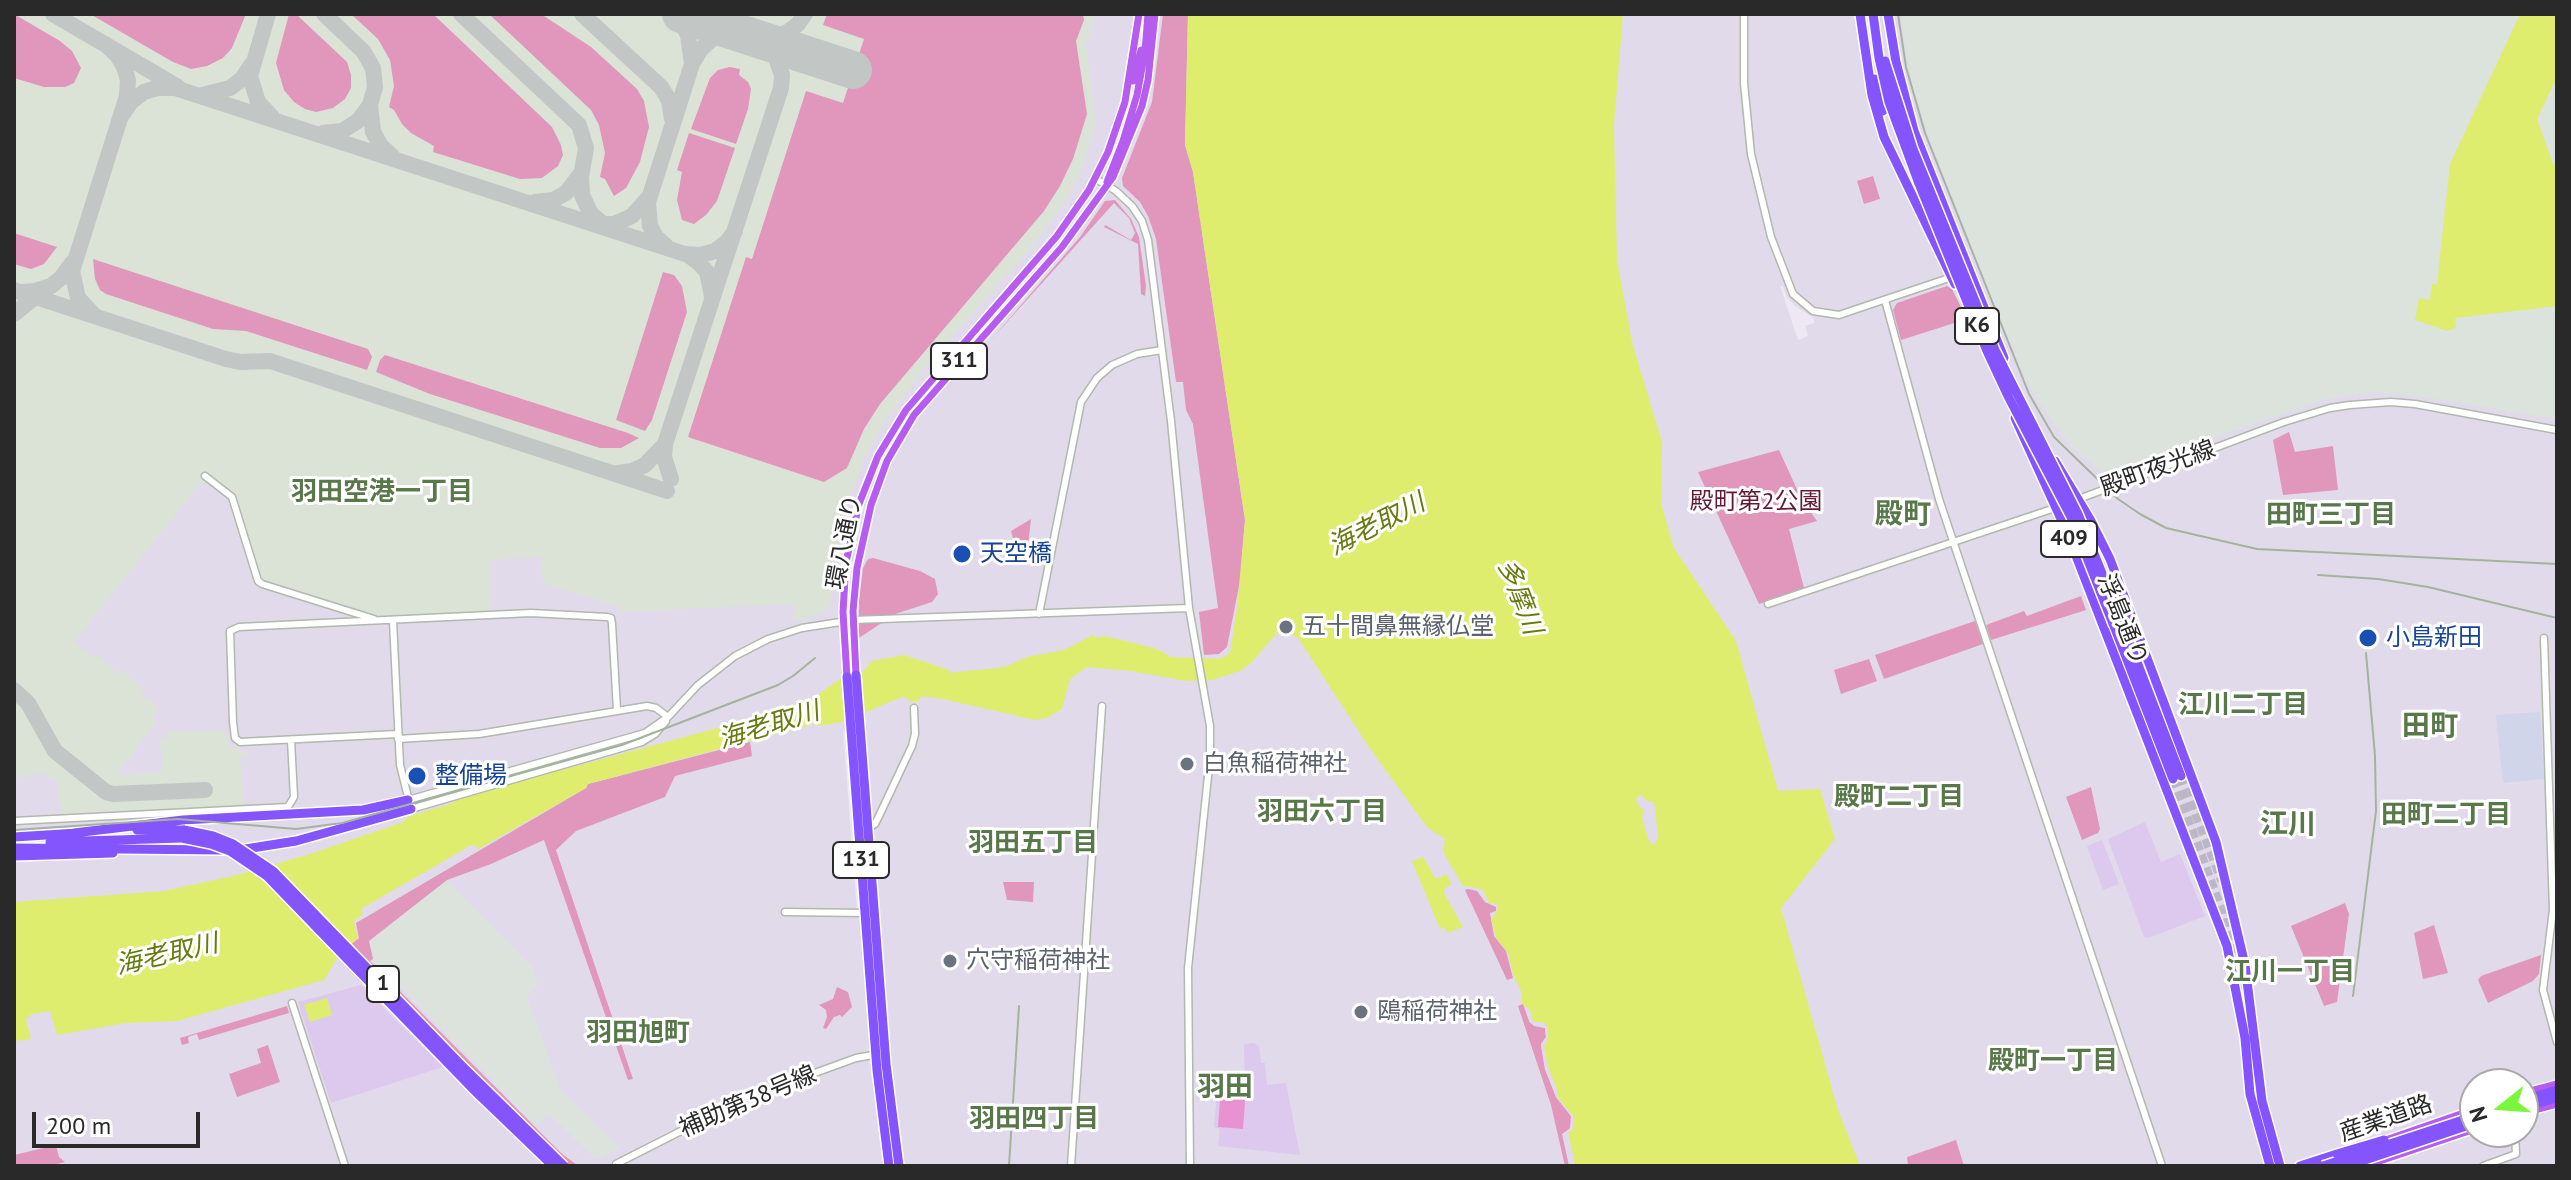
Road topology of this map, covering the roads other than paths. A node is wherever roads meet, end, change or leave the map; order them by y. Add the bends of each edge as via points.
1 (1139, 14) edge
2 (1148, 14) edge
3 (1155, 14) edge
4 (1744, 14) edge
5 (1862, 14) edge
6 (1881, 14) edge
7 (1125, 102) junction
8 (1096, 179) junction
9 (1106, 185) junction
10 (1909, 191) junction
11 (1969, 271) junction
12 (1952, 277) junction
13 (1885, 300) junction
14 (1162, 350) junction
15 (2557, 430) edge
16 (205, 476) dead end
17 (2078, 499) junction
18 (2056, 507) junction
19 (1954, 542) junction
20 (1768, 604) dead end
21 (1189, 608) junction
22 (1039, 614) junction
23 (853, 620) junction
24 (381, 621) junction
25 (393, 621) junction
26 (843, 621) junction
27 (2544, 638) dead end
28 (851, 676) junction
29 (1102, 706) dead end
30 (914, 708) dead end
31 (617, 710) junction
32 (668, 717) junction
33 (398, 737) junction
34 (291, 740) junction
35 (2177, 777) tunnel mouth
36 (2549, 783) junction
37 (2557, 784) edge
38 (409, 804) junction
39 (14, 821) edge
40 (863, 828) junction
41 (74, 833) junction
42 (183, 834) junction
43 (14, 837) edge
44 (14, 846) edge
45 (169, 850) junction
46 (14, 856) edge
47 (785, 912) dead end
48 (870, 913) junction
49 (292, 1003) dead end
50 (2557, 1042) edge
51 (881, 1053) junction
52 (2459, 1115) edge
53 (2459, 1121) edge
54 (2451, 1124) junction
55 (2459, 1131) edge
56 (2516, 1148) edge
57 (616, 1164) dead end
58 (2355, 1165) edge
59 (345, 1166) edge
60 (553, 1166) edge
61 (564, 1166) edge
62 (889, 1166) edge
63 (899, 1166) edge
64 (1071, 1166) edge
65 (1190, 1166) edge
66 (2162, 1166) edge
67 (2270, 1166) edge
68 (2280, 1166) edge
69 (2300, 1166) edge
70 (2310, 1166) edge
71 (2323, 1166) edge
72 (2483, 1166) edge

1 - 7 main road, 環八通り / 311
2 - 7 main road
2 - 9 main road via 1137,95
3 - 9 main road, 環八通り / 311 via 1142,106
4 - 13 street via 1751,154 1788,287 1805,307 1830,316
5 - 10 highway via 1877,89
5 - 10 highway, 浮島通り / 409 via 1874,105
6 - 11 highway, 浮島通り / 409 via 1914,131
6 - 35 highway, K6, bridge via 1887,67 1913,149 2005,373 2090,539
7 - 8 main road, 環八通り / 311
8 - 9 street
8 - 26 main road, 環八通り / 311 via 1057,236 938,371 891,434 854,521
9 - 14 street via 1132,206 1145,231
9 - 23 main road, 環八通り / 311 via 1071,237 944,378 901,436 878,482 869,515
10 - 12 highway, 浮島通り / 409
11 - 12 street
11 - 17 highway, 浮島通り / 409 via 2020,396
12 - 13 street
12 - 18 highway, 浮島通り / 409
13 - 19 street
14 - 21 street
14 - 22 street via 1117,362 1097,378 1081,402
15 - 17 street, 殿町夜光線 via 2415,404 2350,405 2307,414
16 - 24 street via 232,497 258,581
17 - 18 street, 殿町夜光線
17 - 68 highway, 浮島通り / 409 via 2110,559 2221,859 2245,965 2262,1101
18 - 19 street, 殿町夜光線
18 - 67 highway, 浮島通り / 409 via 2227,946 2250,1094
19 - 20 street, 殿町夜光線
19 - 66 street
21 - 22 street
21 - 65 street via 1211,745 1188,968
22 - 23 street
23 - 26 street
23 - 28 main road, 環八通り / 311
24 - 25 street
24 - 34 street via 230,631 235,738
25 - 31 street via 531,613 611,618
25 - 33 street
26 - 28 main road, 環八通り / 311
26 - 32 street via 793,631 749,648 698,685
27 - 36 street
28 - 40 highway, 環八通り / 131
29 - 64 street
30 - 40 street via 912,746 875,824
31 - 32 street via 650,706
31 - 33 street via 479,734
32 - 38 street via 642,742
33 - 34 street
33 - 38 street
34 - 39 street via 294,797 288,807
36 - 37 street
36 - 50 street via 2553,925 2543,990
38 - 41 highway
38 - 45 highway via 280,845
40 - 48 highway, 環八通り / 131
41 - 42 highway, 1
41 - 43 highway, 1
42 - 44 highway, 1
42 - 60 highway, 1, bridge via 230,851 267,876
42 - 61 highway, 1, bridge via 233,844 273,871
44 - 45 highway
45 - 46 highway
47 - 48 street
48 - 51 highway, 環八通り / 131
49 - 59 street
51 - 57 street, 補助第38号線 via 746,1098
51 - 62 highway, 環八通り / 131
51 - 63 highway, 環八通り / 131
52 - 70 main road, 産業道路
53 - 54 highway, bridge
54 - 69 highway, bridge
54 - 71 highway, bridge
55 - 58 highway, bridge
56 - 72 street via 2516,1154

